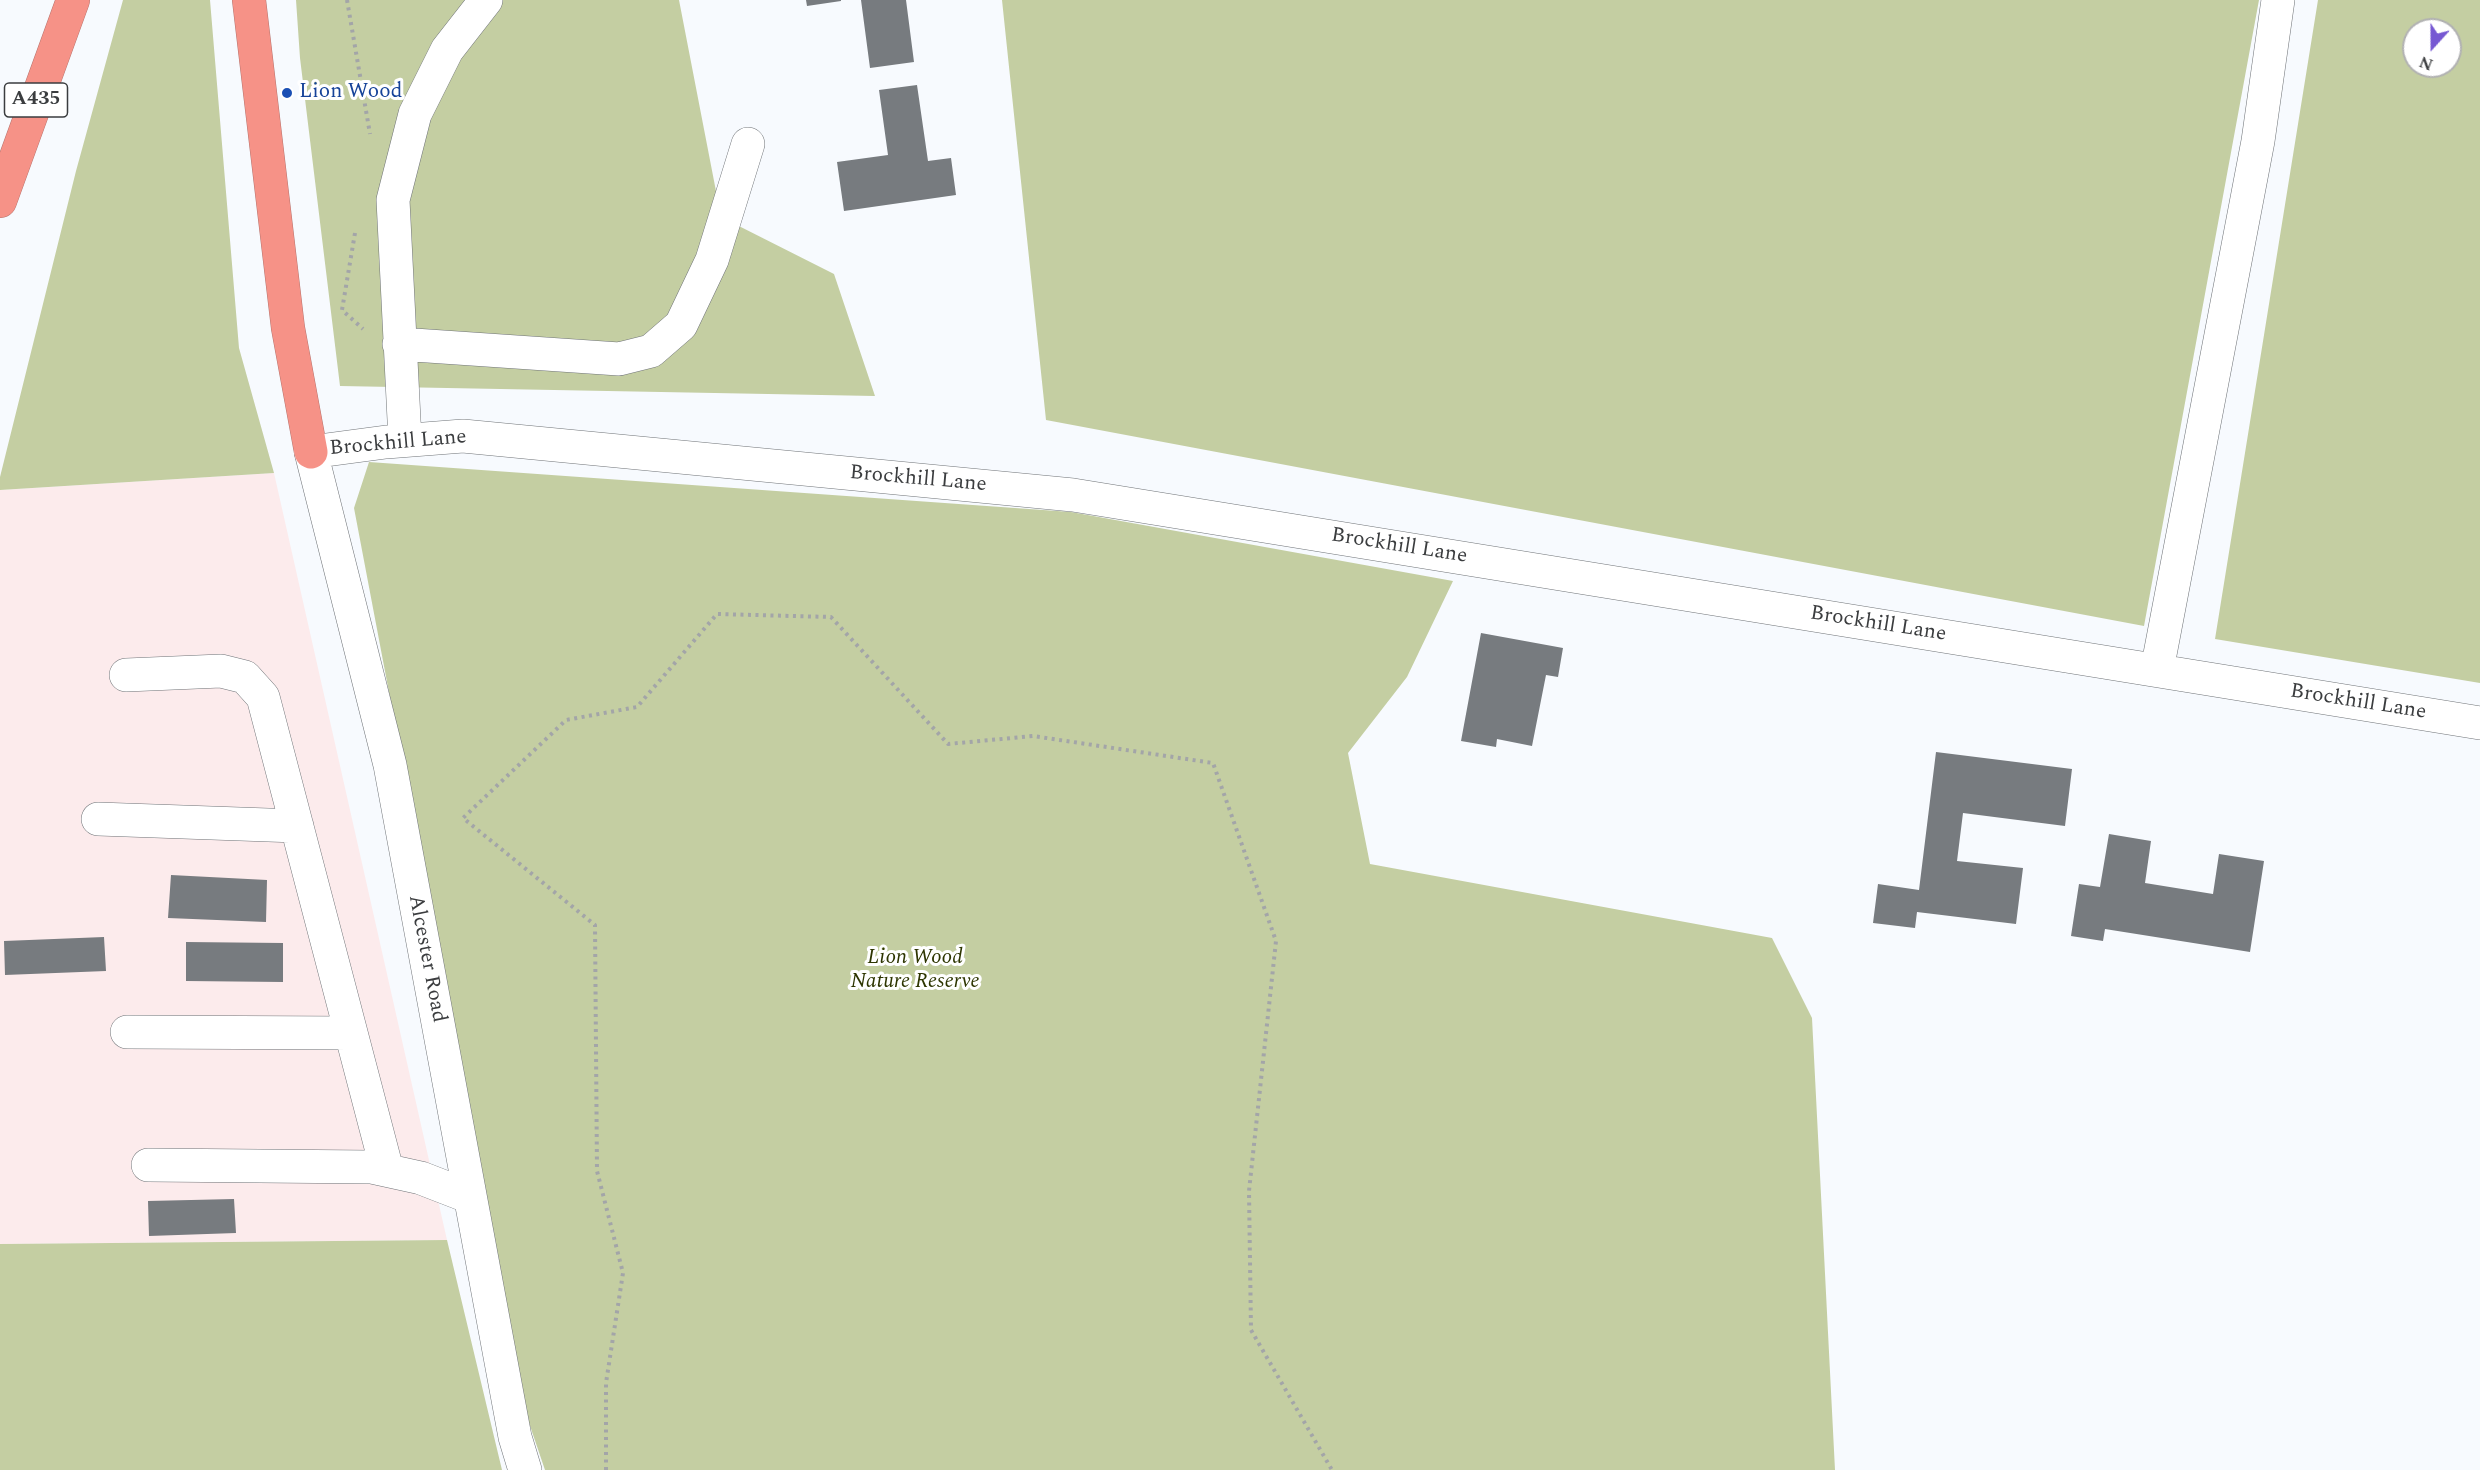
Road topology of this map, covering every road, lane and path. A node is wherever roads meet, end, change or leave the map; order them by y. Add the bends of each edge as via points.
1 (73, 0) edge
2 (249, 0) edge
3 (486, 0) edge
4 (2278, 0) edge
5 (748, 144) dead end
6 (0, 201) edge
7 (399, 344) junction
8 (405, 440) junction
9 (311, 452) junction
10 (2157, 670) junction
11 (126, 675) dead end
12 (2480, 723) edge
13 (98, 819) dead end
14 (297, 826) junction
15 (127, 1032) dead end
16 (351, 1033) junction
17 (148, 1165) dead end
18 (387, 1170) junction
19 (470, 1197) junction
20 (525, 1470) edge
21 (606, 1470) edge
22 (1332, 1470) edge

1 - 6 highway, A435
2 - 9 highway via 288,328
3 - 7 street via 447,50 415,114 393,200
4 - 10 street via 2258,141
5 - 7 street via 712,260 681,325 651,351 619,359
7 - 8 street
8 - 9 street, Brockhill Lane
8 - 10 street, Brockhill Lane via 463,436 1073,495
9 - 19 street, Alcester Road via 390,765
10 - 12 street, Brockhill Lane
11 - 14 street via 221,671 245,677 263,697
13 - 14 street
14 - 16 street
15 - 16 street
16 - 18 street
17 - 18 street
18 - 19 street
19 - 20 street, Alcester Road via 515,1437
21 - 22 path via 606,1383 623,1273 597,1171 595,925 463,818 566,720 637,707 717,614 831,617 948,744 1033,736 1213,764 1276,941 1249,1191 1251,1330

